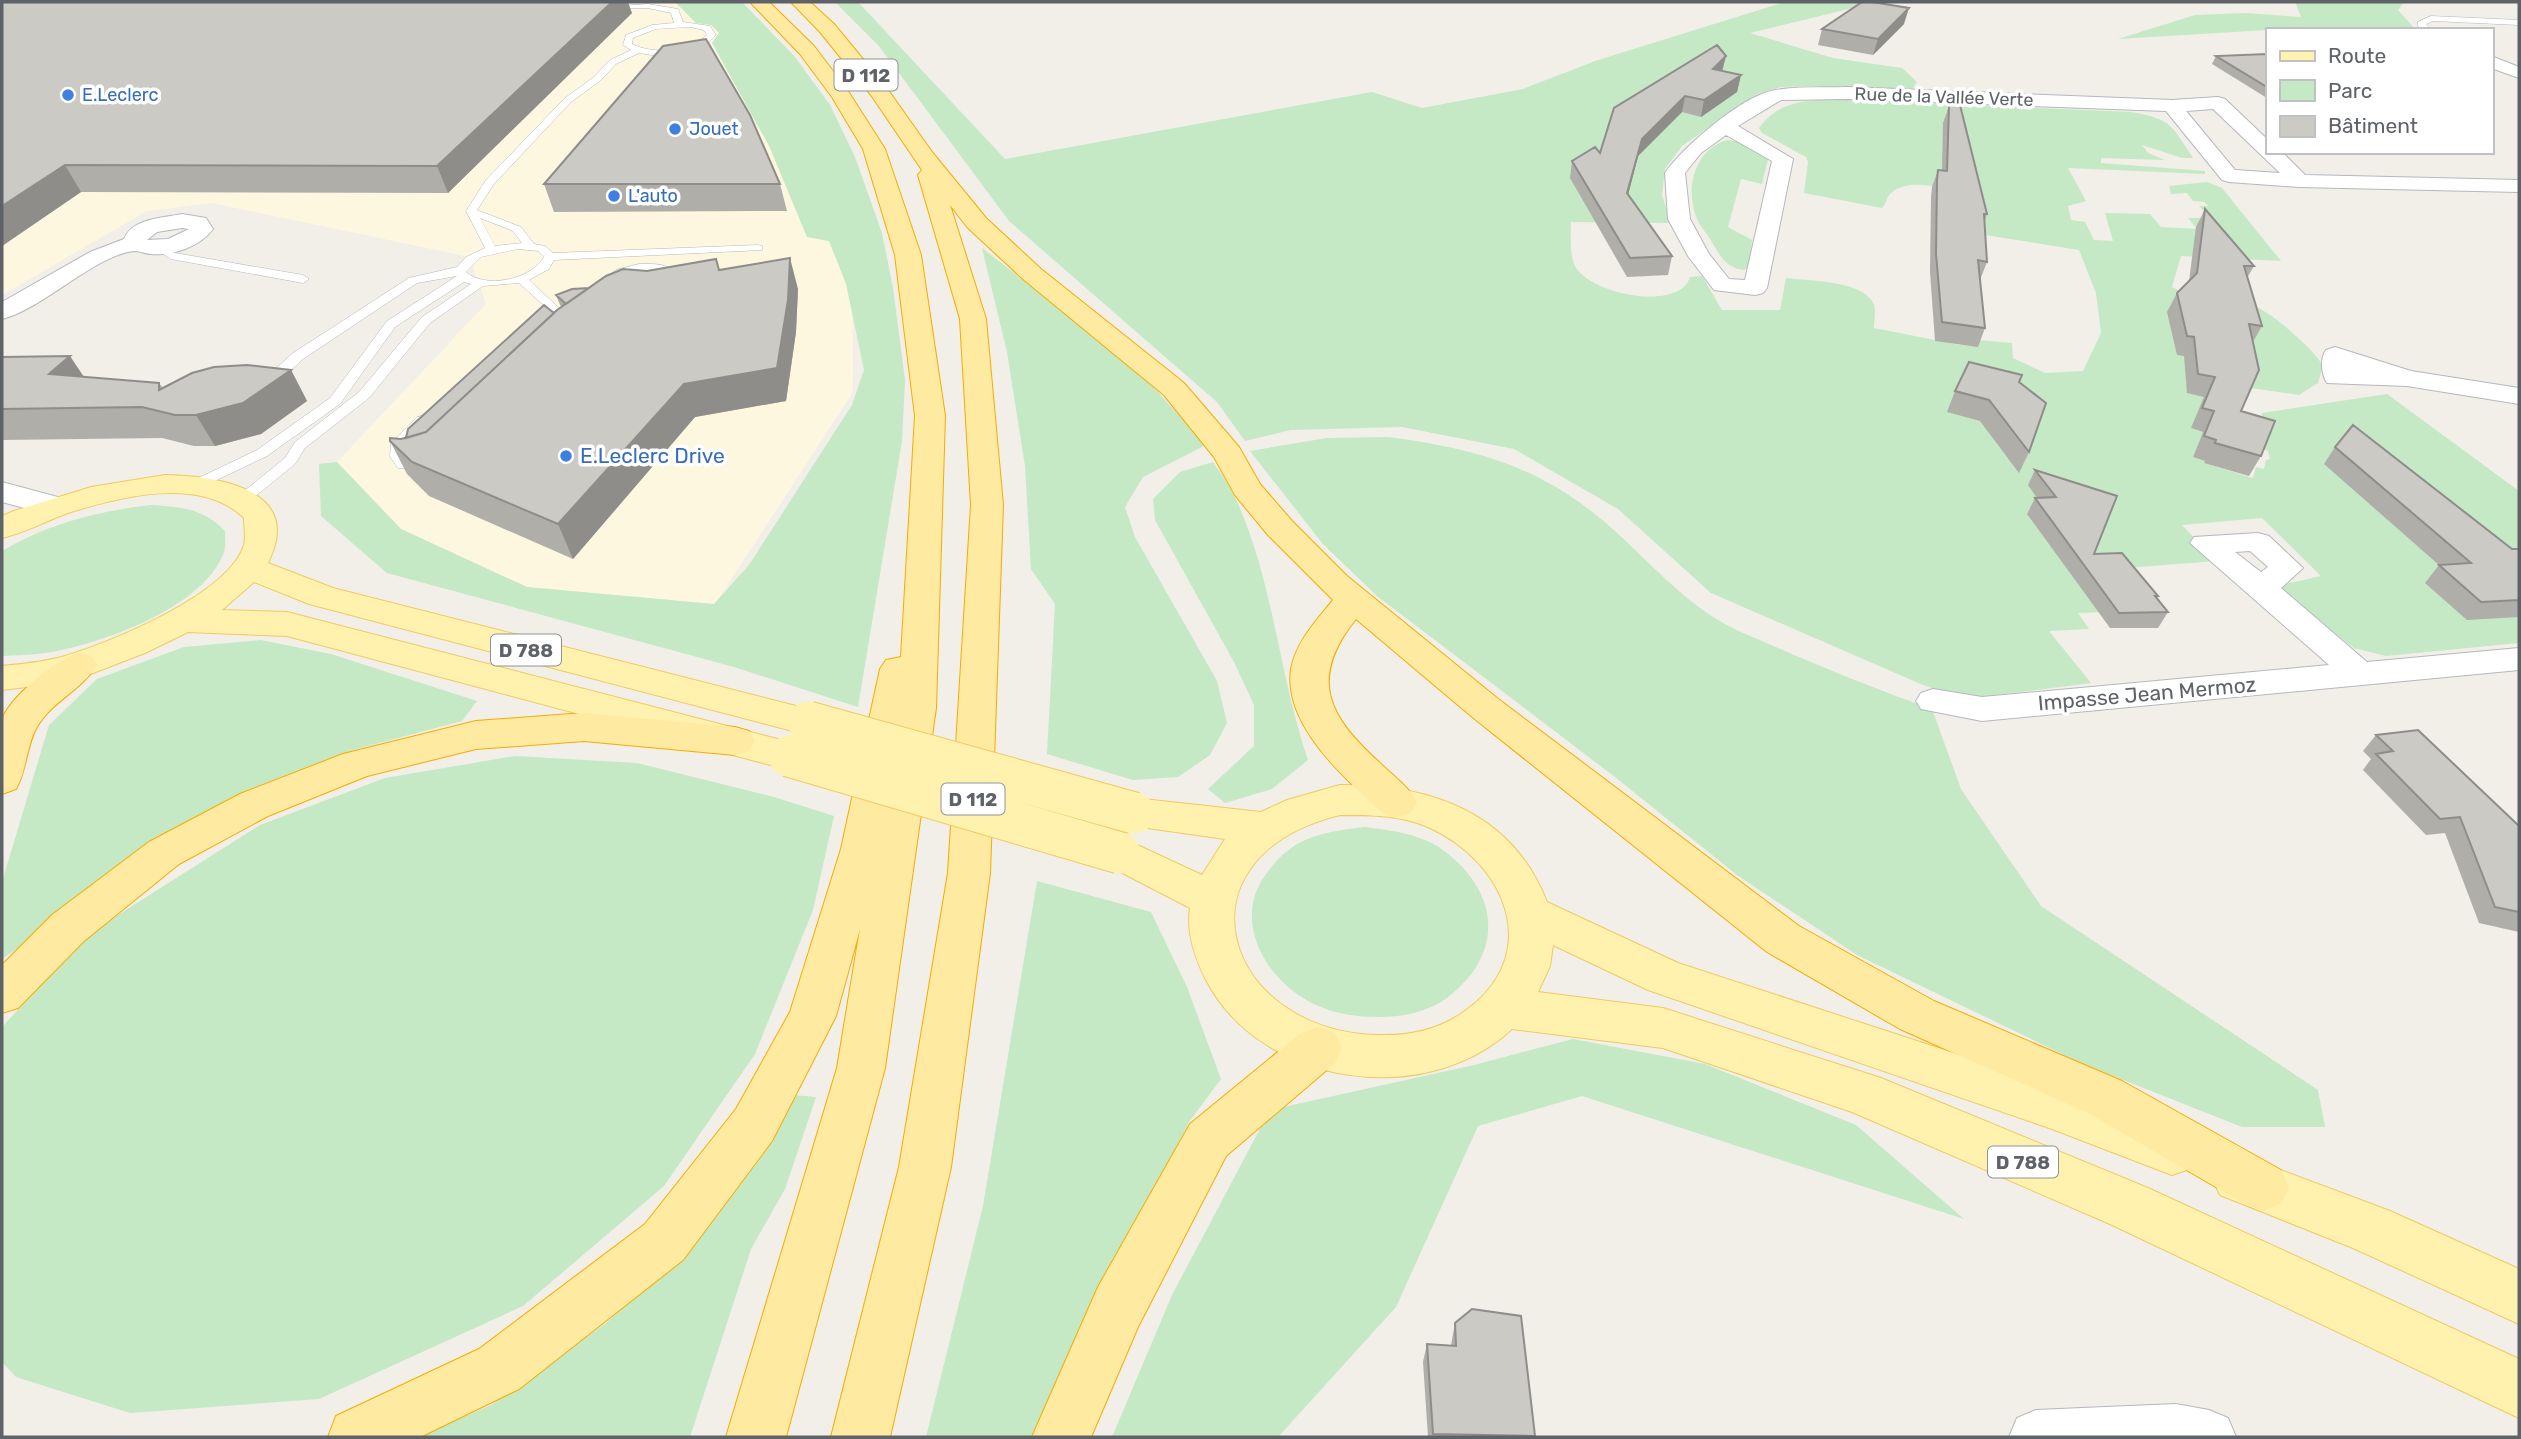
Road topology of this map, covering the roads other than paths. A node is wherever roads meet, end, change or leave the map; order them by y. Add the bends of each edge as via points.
1 (759, 2) edge
2 (800, 2) edge
3 (593, 7) edge
4 (2519, 23) edge
5 (679, 24) junction
6 (2426, 28) edge
7 (638, 50) junction
8 (2493, 62) edge
9 (2519, 74) edge
10 (2172, 106) junction
11 (1725, 127) junction
12 (2266, 148) edge
13 (2272, 154) edge
14 (924, 157) junction
15 (2299, 181) junction
16 (2519, 186) edge
17 (471, 211) junction
18 (135, 243) junction
19 (530, 246) junction
20 (159, 247) junction
21 (758, 248) dead end
22 (491, 250) junction
23 (614, 255) junction
24 (550, 257) junction
25 (629, 269) junction
26 (462, 274) junction
27 (303, 279) dead end
28 (521, 279) junction
29 (480, 283) junction
30 (2, 312) edge
31 (573, 328) edge
32 (278, 374) edge
33 (2407, 378) dead end
34 (2519, 396) edge
35 (437, 406) edge
36 (435, 461) edge
37 (195, 485) junction
38 (2, 492) edge
39 (243, 499) junction
40 (54, 506) junction
41 (2, 528) edge
42 (927, 528) junction
43 (248, 567) junction
44 (2262, 589) dead end
45 (1352, 599) junction
46 (184, 620) junction
47 (2519, 659) edge
48 (79, 665) junction
49 (2361, 675) junction
50 (2, 677) edge
51 (1933, 701) dead end
52 (799, 739) junction
53 (735, 741) junction
54 (2, 779) edge
55 (1397, 802) junction
56 (1265, 828) junction
57 (1213, 900) junction
58 (1530, 914) junction
59 (2, 994) edge
60 (1504, 1007) junction
61 (1318, 1048) junction
62 (2263, 1187) junction
63 (2519, 1297) edge
64 (2519, 1389) edge
65 (357, 1437) edge
66 (756, 1437) edge
67 (860, 1437) edge
68 (1061, 1437) edge
69 (2036, 1437) edge
70 (2209, 1437) edge

1 - 42 highway, D 112 via 814,59 874,149 908,255 930,416
2 - 14 highway, D 112 via 879,90
3 - 5 lane via 664,8 675,11
4 - 6 lane via 2431,18 2421,24
5 - 7 lane via 629,37 627,45
5 - 7 lane via 707,28 712,35 704,43 684,49
7 - 17 lane via 613,62 568,100 490,182
8 - 9 street
10 - 11 street, Rue de la Vallée Verte via 1847,93 1777,95
10 - 12 street, Rue de la Vallée Verte via 2218,103
10 - 15 street via 2229,176
11 - 11 street, Rue de la Vallée Verte via 1695,149 1675,173 1679,219 1722,285 1755,288 1783,159
13 - 15 street, Rue de la Vallée Verte
14 - 45 highway via 977,223 1032,274 1174,389 1228,454 1246,488
14 - 67 highway, D 112 via 972,319 987,505 971,846 925,1167
15 - 16 street
17 - 19 lane via 517,229
17 - 22 lane
18 - 20 street
18 - 20 street via 136,236 161,224 191,221 202,226 191,238
18 - 30 street via 98,257
19 - 22 lane
19 - 24 lane via 541,248
20 - 27 lane via 171,256
21 - 23 lane
22 - 26 lane via 469,260
23 - 24 lane
23 - 25 lane
24 - 28 lane via 543,269
25 - 25 lane via 658,267 670,277 653,290 619,297 610,281
26 - 29 lane
26 - 32 lane via 413,280
26 - 37 lane via 391,324 335,401 262,453
28 - 29 lane
28 - 31 lane via 541,309
29 - 39 lane via 426,320 364,395 300,445 290,461
33 - 34 street
35 - 36 lane via 398,443 397,457 403,465
37 - 39 main road
37 - 40 main road via 129,488
38 - 40 main road
39 - 43 main road via 260,516 262,540
40 - 41 main road
42 - 65 highway via 862,849 812,1016 754,1125 664,1242 499,1369
42 - 66 highway, D 112 via 918,708 861,1068
43 - 46 main road via 222,594
43 - 52 main road, D 788 via 321,596
44 - 49 street
45 - 55 highway via 1317,646 1309,672 1315,705 1332,739
45 - 62 highway via 1783,939 1917,1015 2105,1097
46 - 48 main road via 135,645
46 - 53 main road, D 788 via 287,624
47 - 49 street, Impasse Jean Mermoz
48 - 50 main road
48 - 54 highway via 35,702 17,727
49 - 51 street, Impasse Jean Mermoz via 1982,709
52 - 53 main road, D 788
52 - 56 main road, D 788, bridge via 1133,813
52 - 57 main road, D 788, bridge via 1120,853
53 - 59 highway via 584,727 476,735 357,764 254,805 164,853 68,928
55 - 56 main road via 1340,800 1287,815
55 - 58 main road via 1438,815 1483,841 1505,862
56 - 57 main road via 1223,872
57 - 61 main road via 1211,927 1219,963 1241,998 1275,1027
58 - 60 main road via 1529,963 1520,986
58 - 62 main road via 1664,977 2058,1109
60 - 61 main road via 1481,1027 1422,1053 1353,1056
60 - 64 main road, D 788 via 1663,1028 1864,1094 2129,1206
61 - 68 highway via 1208,1140 1118,1307
62 - 63 main road via 2371,1229
69 - 70 street via 2176,1431

